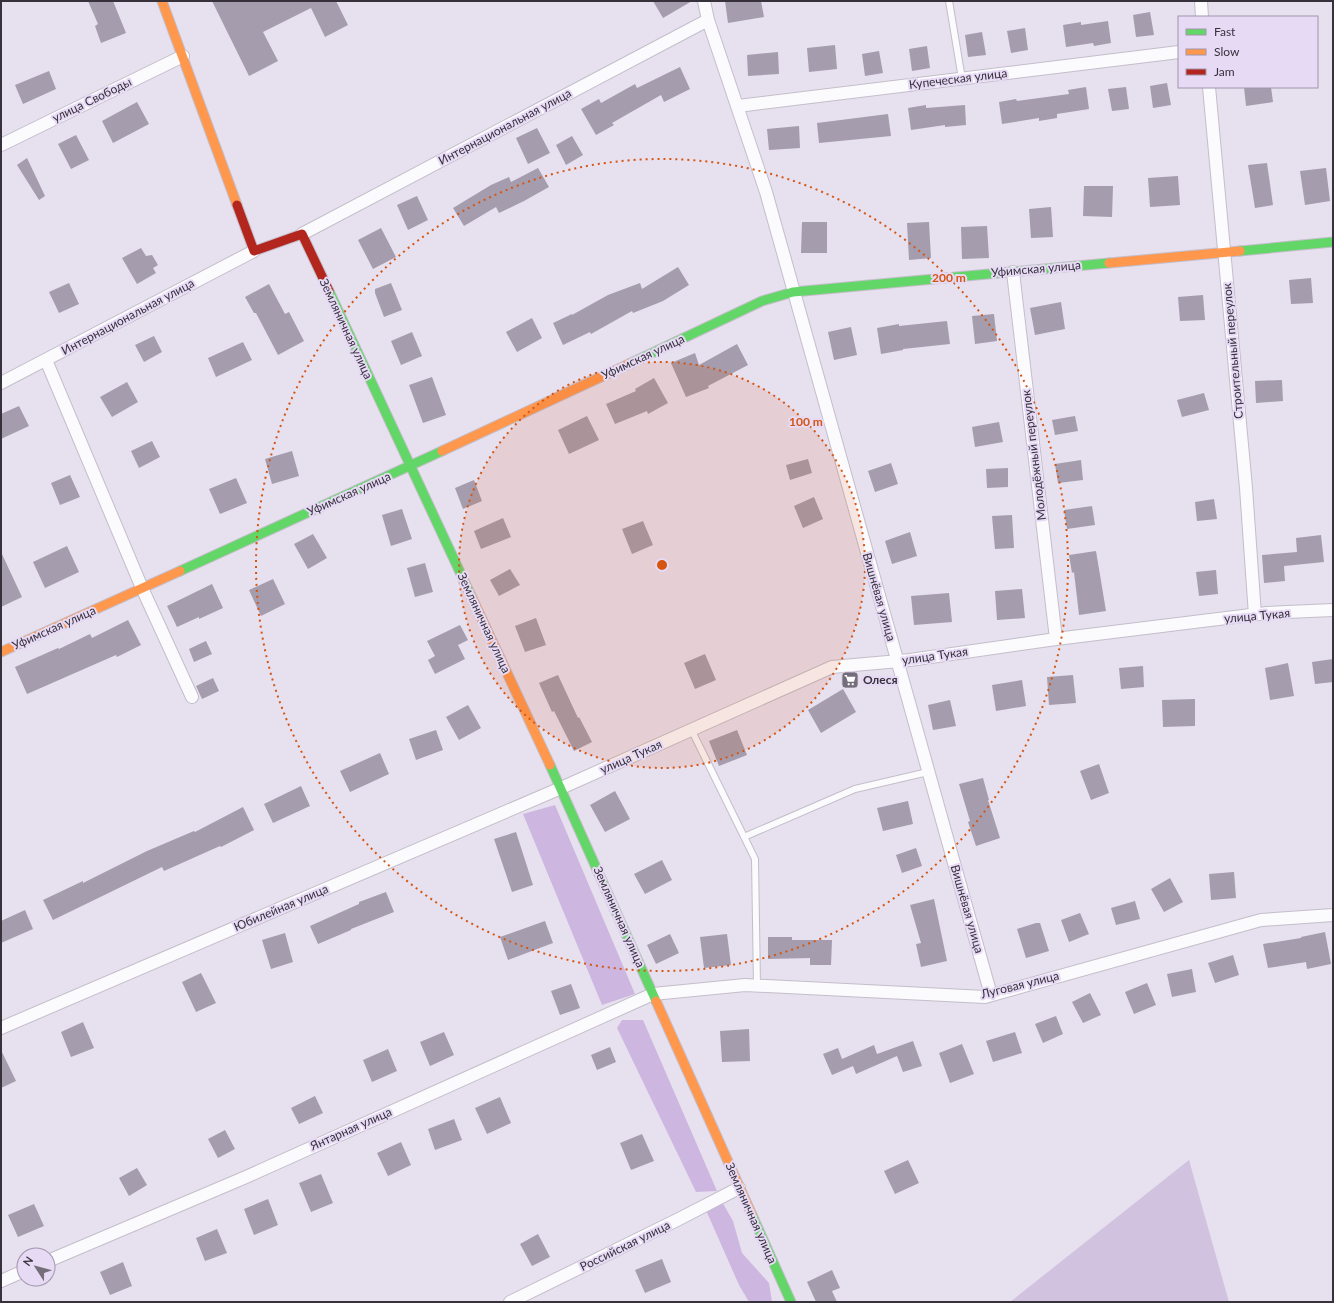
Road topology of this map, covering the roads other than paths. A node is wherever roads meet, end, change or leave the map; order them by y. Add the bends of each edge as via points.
1 (162, 1) edge
2 (704, 1) edge
3 (949, 1) edge
4 (1201, 1) edge
5 (1202, 16) edge
6 (708, 20) junction
7 (1178, 52) edge
8 (183, 56) junction
9 (962, 79) junction
10 (1209, 88) edge
11 (738, 106) junction
12 (1, 145) edge
13 (302, 234) junction
14 (1333, 242) edge
15 (254, 251) junction
16 (1224, 252) junction
17 (1013, 272) junction
18 (793, 292) junction
19 (46, 360) junction
20 (1, 383) edge
21 (411, 466) junction
22 (142, 588) junction
23 (1333, 610) edge
24 (1255, 615) junction
25 (1056, 639) junction
26 (1, 652) edge
27 (897, 661) junction
28 (192, 697) dead end
29 (692, 731) junction
30 (928, 772) junction
31 (561, 788) junction
32 (744, 837) junction
33 (1333, 916) edge
34 (757, 985) junction
35 (653, 994) junction
36 (991, 995) junction
37 (1, 1028) edge
38 (739, 1188) junction
39 (56, 1258) edge
40 (16, 1274) edge
41 (1, 1281) edge
42 (510, 1302) edge
43 (791, 1302) edge

1 - 8 street
2 - 6 street, Вишнёвая улица
3 - 9 lane
4 - 5 street
6 - 11 street, Вишнёвая улица
6 - 13 street, Интернациональная улица
7 - 9 street, Купеческая улица
8 - 12 street, улица Свободы
8 - 15 street
9 - 11 street, Купеческая улица
10 - 16 street, Строительный переулок
11 - 18 street, Вишнёвая улица via 766,192
13 - 15 street
13 - 21 street, Земляничная улица
14 - 16 street, Уфимская улица
15 - 19 street, Интернациональная улица
16 - 17 street, Уфимская улица
16 - 24 street, Строительный переулок
17 - 18 street, Уфимская улица
17 - 25 street, Молодёжный переулок
18 - 21 street, Уфимская улица via 762,301
18 - 27 street, Вишнёвая улица
19 - 20 street, Интернациональная улица
19 - 22 street
21 - 22 street, Уфимская улица
21 - 31 street, Земляничная улица
22 - 26 street, Уфимская улица
22 - 28 street
23 - 24 street, улица Тукая
24 - 25 street, улица Тукая
25 - 27 street, улица Тукая
27 - 29 street, улица Тукая via 832,667
27 - 30 street, Вишнёвая улица
29 - 31 street, улица Тукая
29 - 32 lane
30 - 32 lane via 855,789
30 - 36 street, Вишнёвая улица
31 - 35 street, Земляничная улица
31 - 37 street, Юбилейная улица
32 - 34 lane via 754,858
33 - 36 street, Луговая улица via 1261,920
34 - 35 street, Луговая улица
34 - 36 street, Луговая улица via 985,997
35 - 38 street, Земляничная улица
35 - 39 street, Янтарная улица via 246,1177
38 - 42 street, Российская улица
38 - 43 street, Земляничная улица
40 - 41 street

